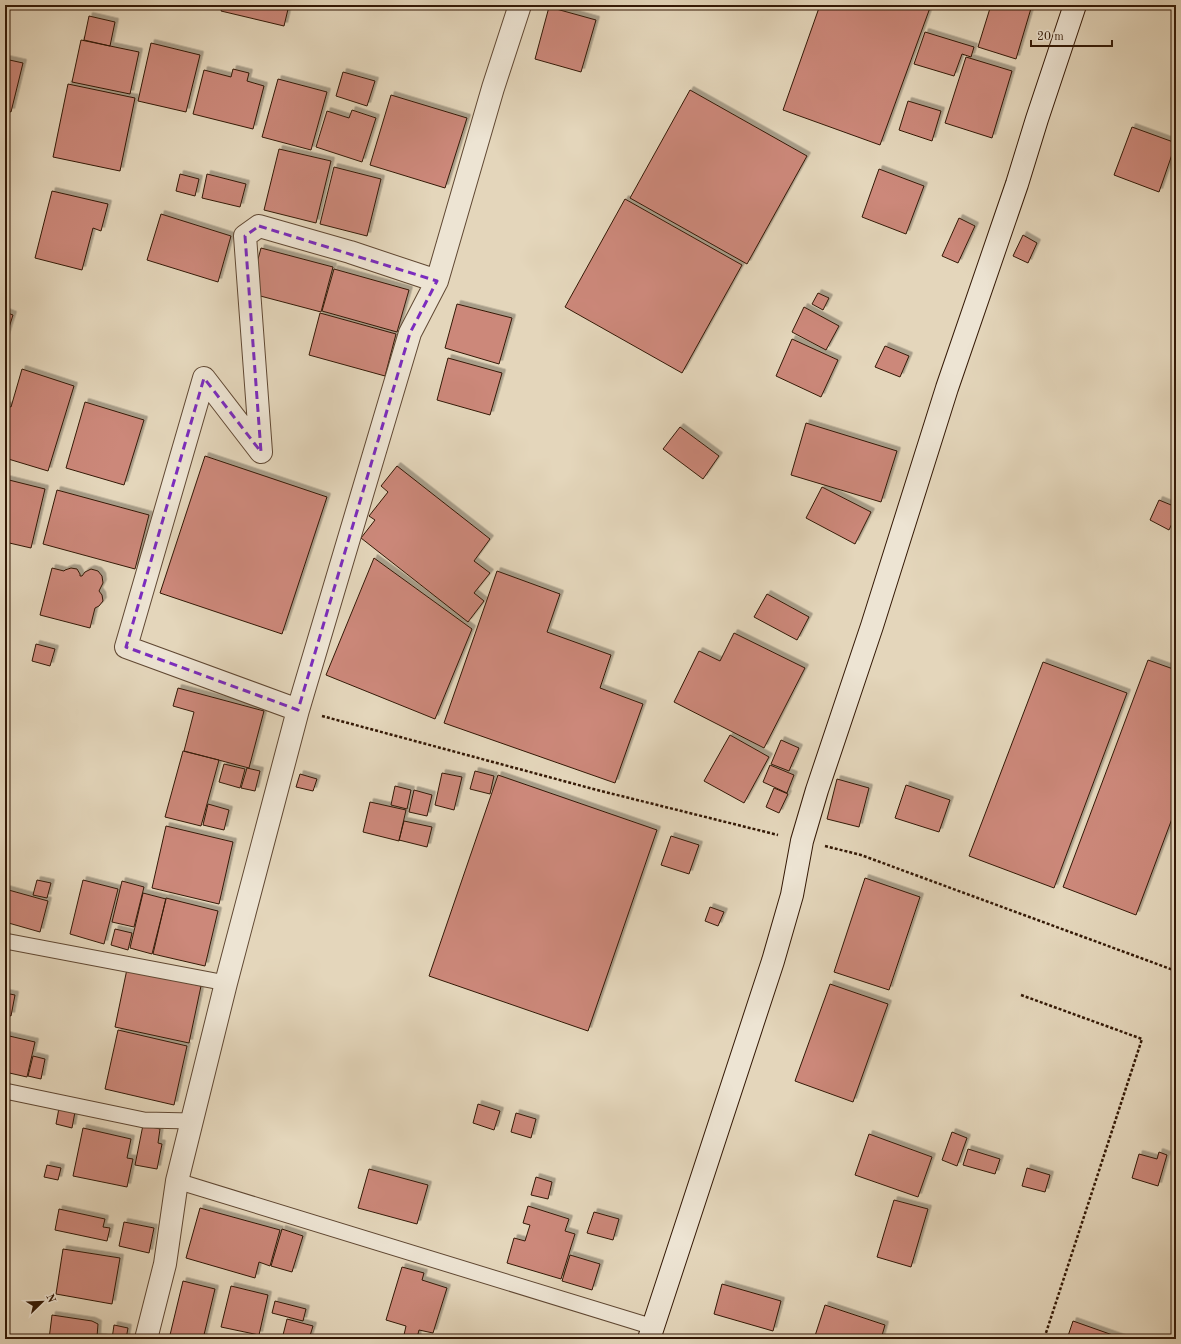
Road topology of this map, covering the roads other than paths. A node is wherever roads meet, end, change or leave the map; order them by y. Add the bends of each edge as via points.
1 (520, 5) edge
2 (1075, 5) edge
3 (437, 281) junction
4 (298, 710) junction
5 (5, 941) edge
6 (226, 984) junction
7 (5, 1092) edge
8 (192, 1121) junction
9 (177, 1181) junction
10 (651, 1333) edge
11 (146, 1339) edge

1 - 3 street
2 - 10 street via 829,756 802,841 792,895 770,968
3 - 4 street via 410,332
3 - 4 street via 350,252 259,226 245,236 261,452 204,378 126,647
4 - 6 street
5 - 6 lane
6 - 8 street
7 - 8 lane via 144,1120
8 - 9 street
9 - 10 lane
9 - 11 street via 165,1264

